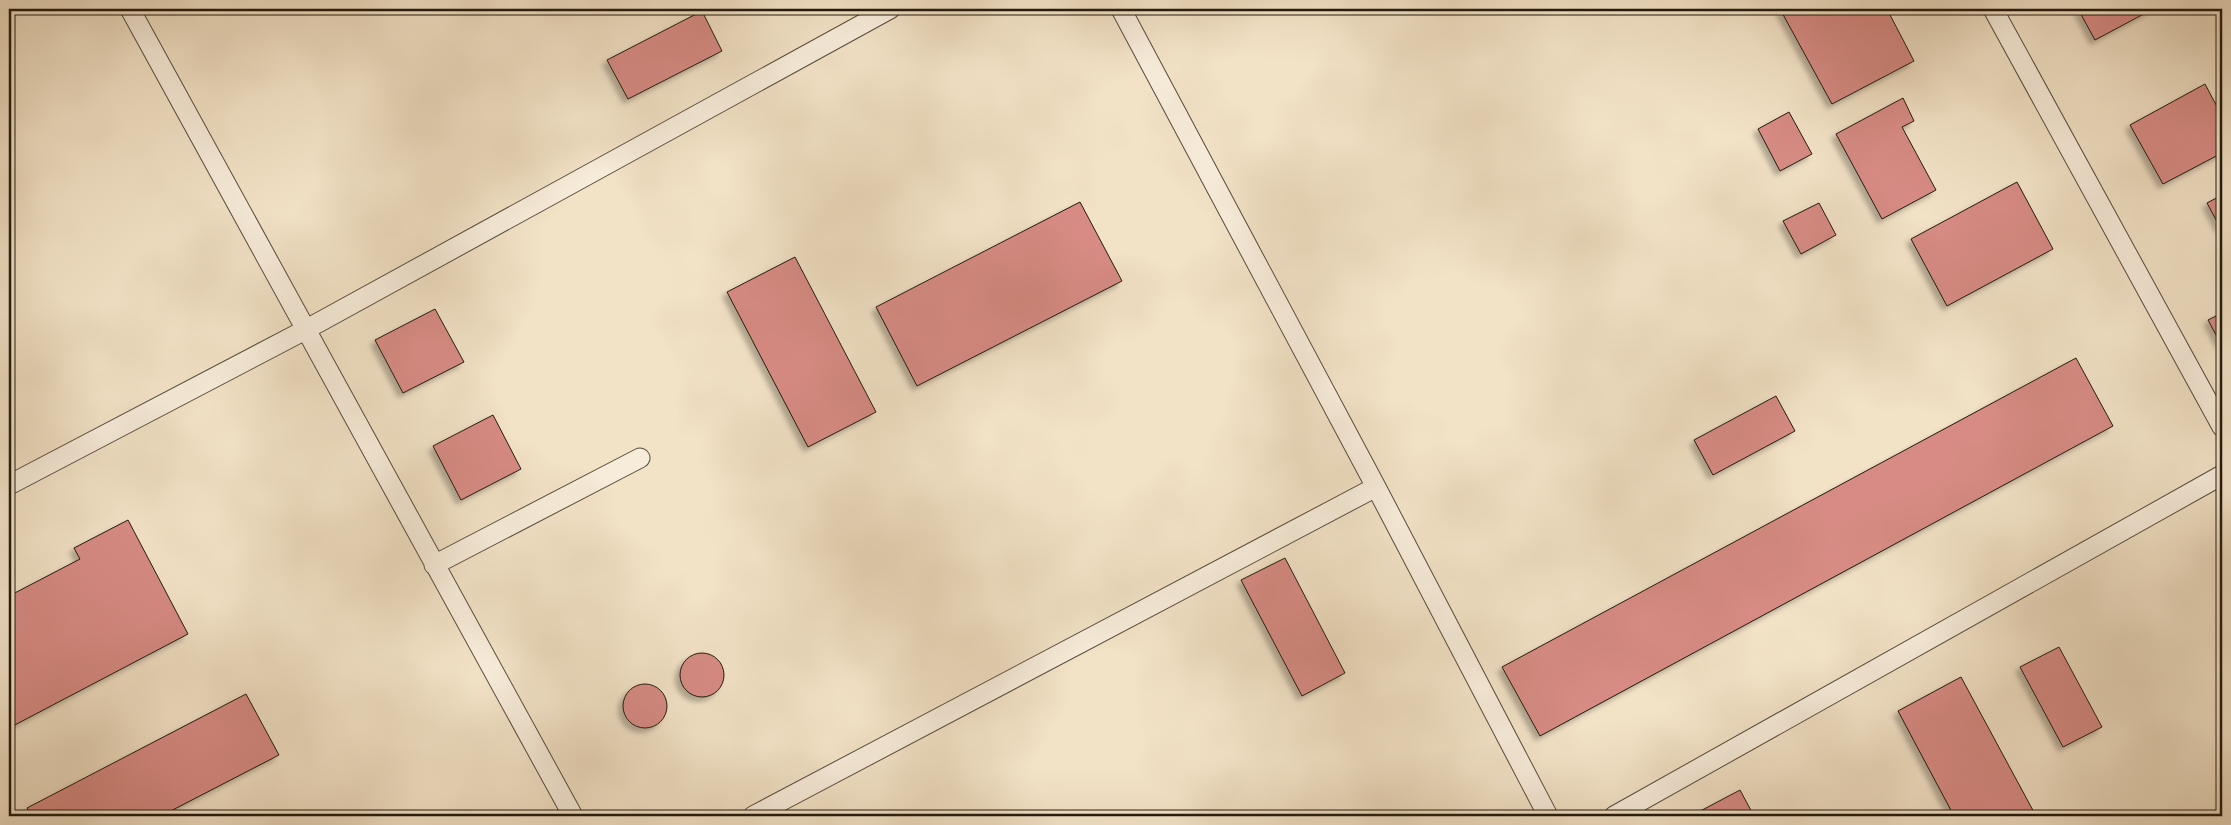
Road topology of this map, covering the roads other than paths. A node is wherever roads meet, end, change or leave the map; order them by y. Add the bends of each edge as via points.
1 (130, 9) edge
2 (890, 9) edge
3 (1120, 9) edge
4 (1993, 9) edge
5 (305, 330) junction
6 (2222, 428) edge
7 (640, 458) dead end
8 (2222, 475) edge
9 (9, 485) edge
10 (1376, 487) junction
11 (434, 565) junction
12 (573, 816) edge
13 (753, 816) edge
14 (1548, 816) edge
15 (1614, 816) edge

1 - 5 lane
2 - 5 lane
3 - 10 lane
4 - 6 lane
5 - 9 lane
5 - 11 lane
7 - 11 lane
8 - 15 lane
10 - 13 lane
10 - 14 lane
11 - 12 lane

